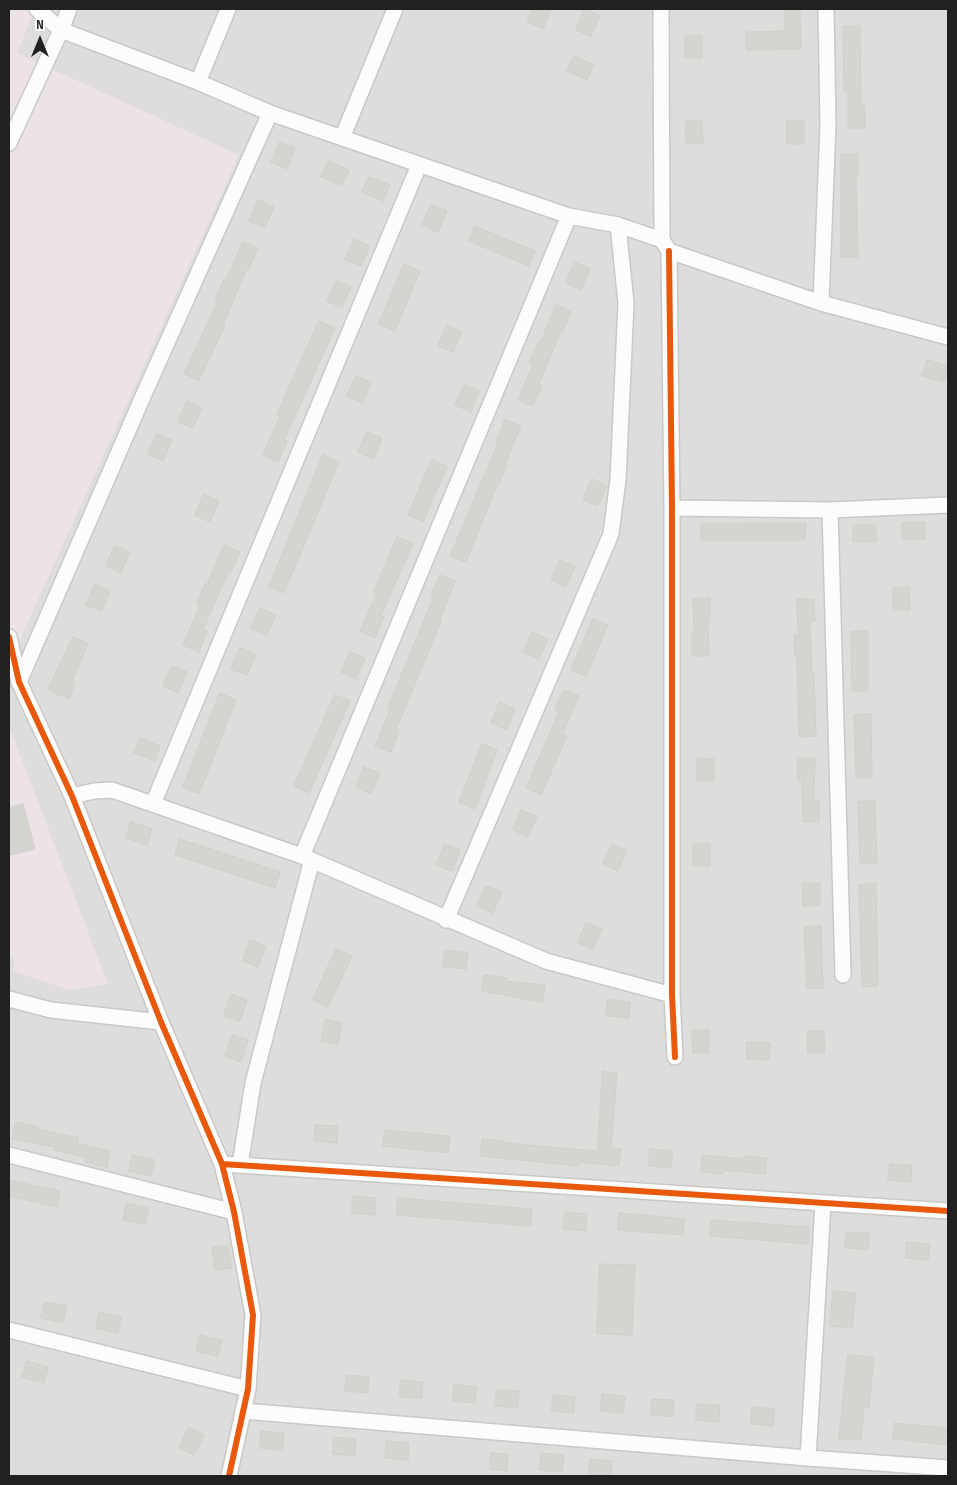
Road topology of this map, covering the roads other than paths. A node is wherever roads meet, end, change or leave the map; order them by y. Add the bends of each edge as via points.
1 (37, 9) edge
2 (69, 9) edge
3 (228, 9) edge
4 (396, 9) edge
5 (661, 9) edge
6 (826, 9) edge
7 (61, 30) junction
8 (198, 82) junction
9 (270, 113) junction
10 (342, 138) junction
11 (9, 143) edge
12 (419, 165) junction
13 (569, 216) junction
14 (618, 225) junction
15 (665, 246) junction
16 (821, 303) junction
17 (948, 337) edge
18 (948, 505) edge
19 (672, 508) junction
20 (830, 510) junction
21 (9, 637) edge
22 (19, 682) junction
23 (72, 796) junction
24 (153, 804) junction
25 (307, 858) junction
26 (446, 920) junction
27 (843, 975) dead end
28 (672, 995) junction
29 (9, 999) edge
30 (161, 1022) junction
31 (675, 1057) dead end
32 (9, 1156) edge
33 (222, 1164) junction
34 (240, 1165) junction
35 (823, 1204) junction
36 (948, 1211) edge
37 (234, 1212) junction
38 (9, 1330) edge
39 (248, 1389) junction
40 (243, 1411) junction
41 (808, 1458) junction
42 (948, 1468) edge
43 (228, 1476) edge

1 - 7 street
2 - 7 street
3 - 8 street
4 - 10 street
5 - 15 street
6 - 16 street via 828,125
7 - 8 street
7 - 11 street
8 - 9 street
9 - 10 street
9 - 22 street
10 - 12 street
12 - 13 street
12 - 24 street
13 - 14 street
13 - 25 street
14 - 15 street
14 - 26 street via 626,303 618,480 611,534
15 - 16 street
15 - 19 street
16 - 17 street
18 - 20 street
19 - 20 street
19 - 28 street
20 - 27 street
21 - 22 street
22 - 23 street
23 - 24 street via 112,790
23 - 30 street
24 - 25 street
25 - 26 street
25 - 34 street via 253,1083
26 - 28 street via 546,961
28 - 31 street
29 - 30 street via 51,1010
30 - 33 street
32 - 37 street
33 - 34 street
33 - 37 street
34 - 35 street
35 - 36 street
35 - 41 street
37 - 39 street via 253,1315
38 - 39 street
39 - 40 street
40 - 41 street
40 - 43 street
41 - 42 street

